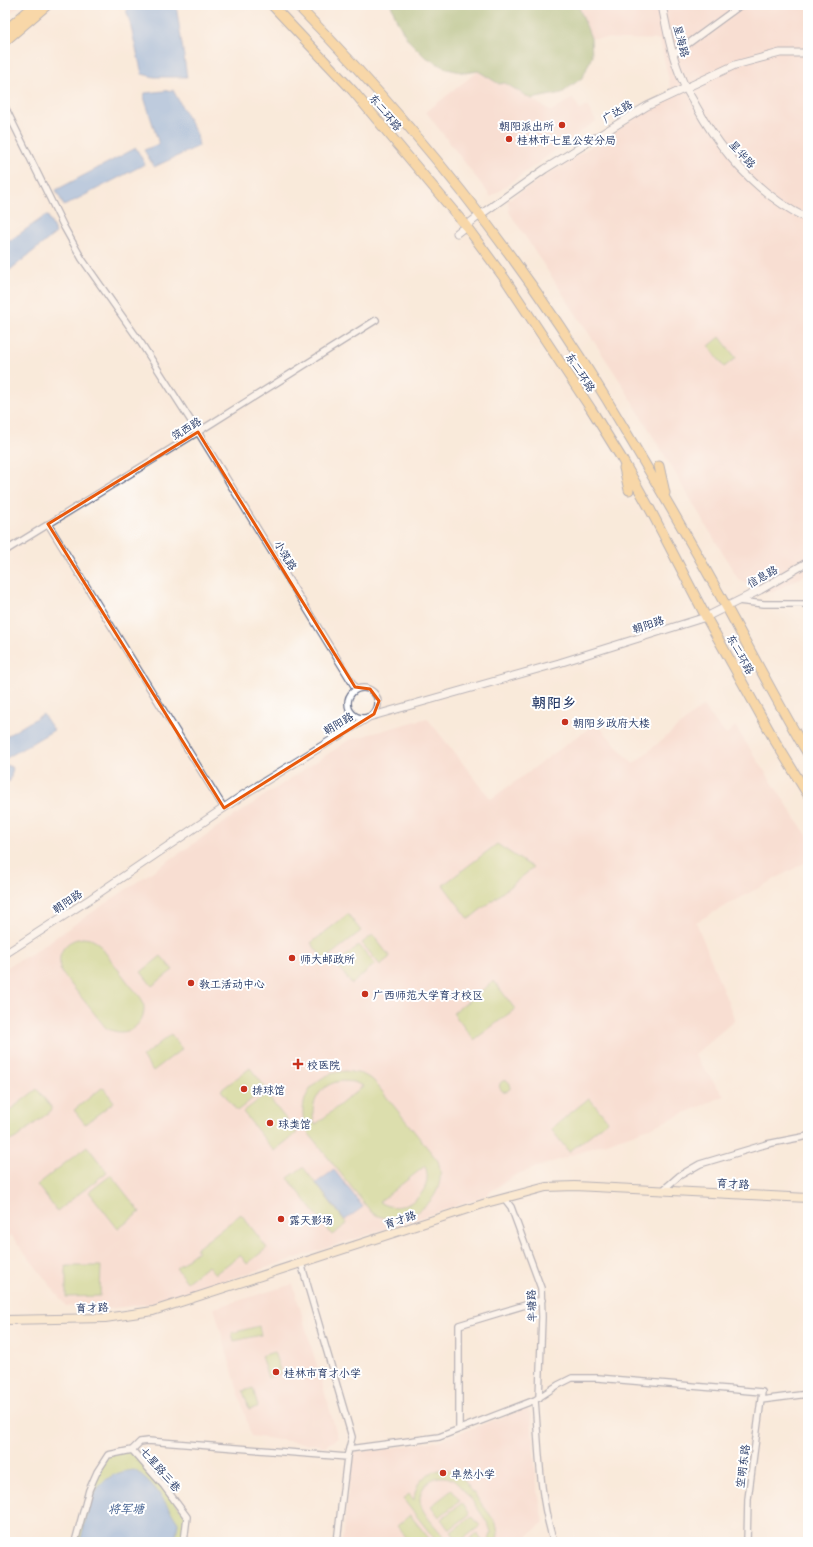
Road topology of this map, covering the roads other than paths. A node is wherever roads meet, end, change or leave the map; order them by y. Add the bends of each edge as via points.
1 (35, 5) edge
2 (47, 5) edge
3 (272, 5) edge
4 (297, 5) edge
5 (662, 5) edge
6 (741, 5) edge
7 (5, 30) edge
8 (5, 41) edge
9 (808, 53) edge
10 (674, 54) junction
11 (684, 85) junction
12 (5, 107) edge
13 (480, 215) junction
14 (808, 219) edge
15 (466, 226) junction
16 (457, 233) dead end
17 (376, 320) dead end
18 (198, 432) junction
19 (622, 459) junction
20 (659, 466) dead end
21 (629, 490) dead end
22 (667, 502) junction
23 (48, 524) junction
24 (5, 551) edge
25 (808, 562) edge
26 (738, 601) junction
27 (808, 604) edge
28 (726, 607) junction
29 (706, 617) junction
30 (356, 689) junction
31 (369, 717) junction
32 (808, 754) edge
33 (808, 795) edge
34 (224, 808) junction
35 (5, 954) edge
36 (808, 1136) edge
37 (663, 1190) junction
38 (504, 1198) junction
39 (808, 1198) edge
40 (301, 1263) junction
41 (542, 1300) junction
42 (5, 1320) edge
43 (808, 1394) edge
44 (537, 1399) junction
45 (761, 1400) junction
46 (459, 1429) junction
47 (349, 1449) junction
48 (132, 1450) junction
49 (346, 1457) junction
50 (75, 1542) edge
51 (184, 1542) edge
52 (338, 1542) edge
53 (554, 1542) edge
54 (747, 1542) edge

1 - 7 main road
2 - 8 main road
3 - 15 main road, 东二环路 via 353,91
4 - 13 main road, 东二环路 via 367,79
5 - 10 street, 星海路
6 - 10 street
9 - 11 street, 广达路 via 780,53 735,65
10 - 11 street, 星海路
11 - 13 street, 广达路 via 601,133
11 - 14 street, 星华路 via 714,137 734,162 763,190 798,215
12 - 18 street, 小筑路 via 82,259
13 - 15 street, 广达路
13 - 22 main road, 东二环路 via 520,268 602,392
15 - 16 street, 广达路
15 - 19 main road, 东二环路 via 505,279
17 - 18 street, 筑西路
18 - 23 street, 筑西路
18 - 30 street, 小筑路
19 - 21 main road
19 - 29 main road, 东二环路 via 652,511
20 - 22 main road
22 - 28 main road, 东二环路
23 - 24 street, 筑西路
23 - 34 street
25 - 26 street, 信息路
26 - 27 street
26 - 28 street, 信息路
28 - 29 street, 朝阳路
28 - 32 main road, 东二环路
29 - 31 street, 朝阳路 via 559,663
29 - 33 main road, 东二环路
30 - 31 street via 349,697 348,707 359,718
30 - 31 street via 366,687 378,696 379,706
31 - 34 street, 朝阳路
34 - 35 street, 朝阳路
36 - 37 street via 767,1144 700,1164 679,1176
37 - 38 main road, 育才路 via 560,1186
37 - 39 main road, 育才路
38 - 40 main road, 育才路
38 - 41 street, 半塘路 via 511,1207 542,1288
40 - 42 main road, 育才路 via 146,1312 105,1318
40 - 47 street via 352,1437
41 - 44 street, 半塘路
41 - 46 street via 459,1325
43 - 45 street
44 - 45 street, 空明东路 via 572,1378 598,1378 762,1392
44 - 46 street
44 - 53 street, 半塘路 via 543,1489
45 - 54 street, 空明东路 via 748,1499
46 - 47 street via 439,1437
47 - 49 street
48 - 49 street via 140,1442 148,1442
48 - 50 street, 七星路三巷 via 108,1455 97,1472 89,1490
48 - 51 street, 七星路三巷 via 187,1517
49 - 52 street

